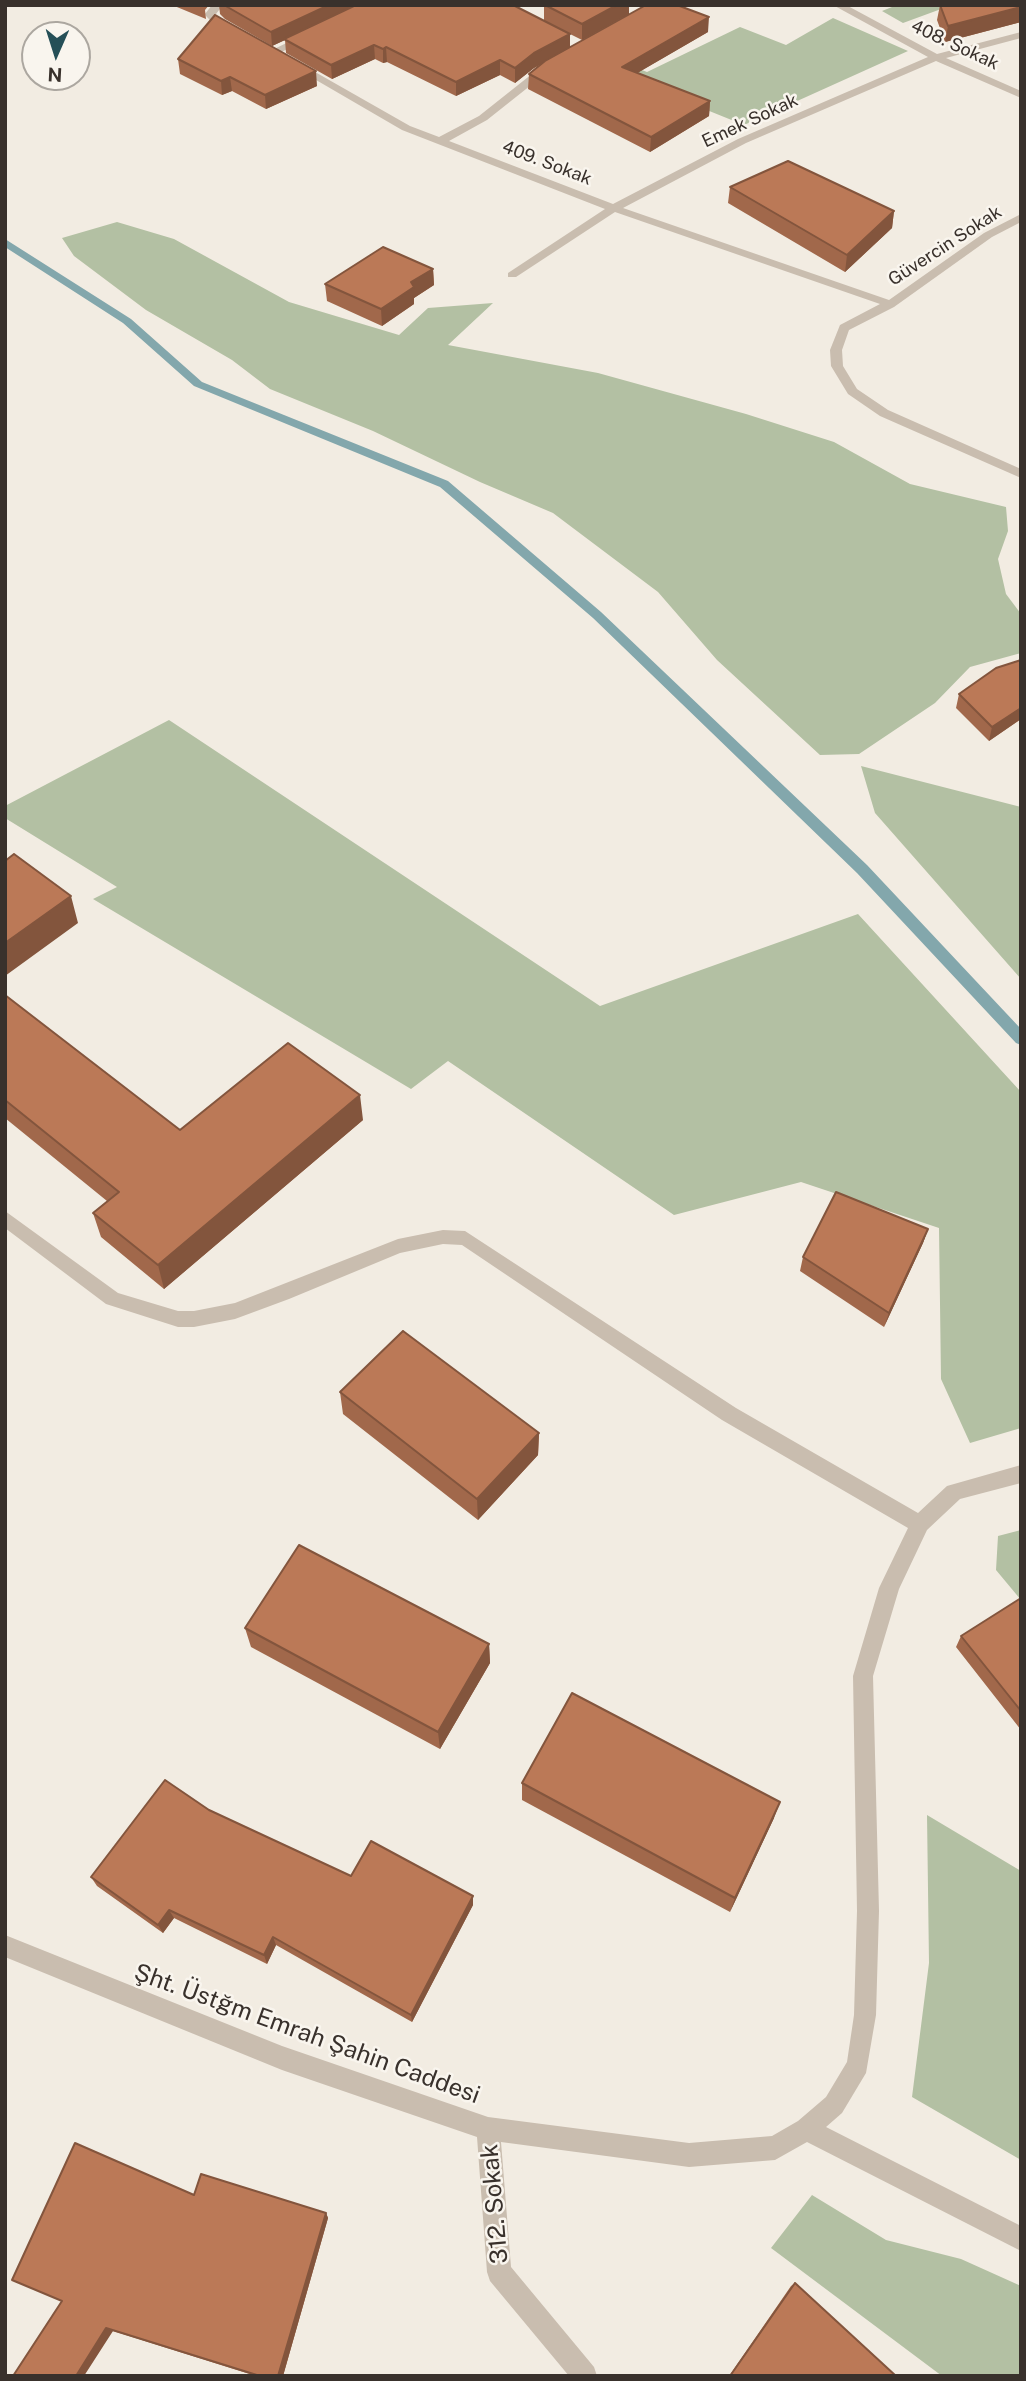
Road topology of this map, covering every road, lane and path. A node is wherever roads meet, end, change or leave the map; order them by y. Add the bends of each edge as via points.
1 (838, 5) edge
2 (214, 10) edge
3 (319, 31) edge
4 (240, 35) edge
5 (1021, 35) edge
6 (936, 57) junction
7 (561, 60) edge
8 (1021, 94) edge
9 (440, 141) junction
10 (614, 208) junction
11 (1021, 217) edge
12 (512, 275) dead end
13 (890, 304) junction
14 (1021, 474) edge
15 (5, 1218) edge
16 (1021, 1474) edge
17 (920, 1524) junction
18 (5, 1946) edge
19 (488, 2129) junction
20 (806, 2129) junction
21 (1021, 2239) edge
22 (585, 2376) edge

1 - 6 street, 408. Sokak
2 - 4 street via 219,23
3 - 9 street, 409. Sokak via 267,49 406,128
5 - 6 street, Emek Sokak
6 - 8 street, 408. Sokak
6 - 10 street, Emek Sokak via 742,141
7 - 9 street via 483,118
9 - 10 street, 409. Sokak
10 - 12 street, Emek Sokak
10 - 13 street, 409. Sokak
11 - 13 street, Güvercin Sokak
13 - 14 street, Güvercin Sokak via 844,328 836,350 837,366 852,391 884,414
15 - 17 street via 112,1299 178,1319 235,1311 398,1246 443,1237 465,1238 729,1414
16 - 17 street, Şht. Üstğm Emrah Şahin Caddesi via 954,1492
17 - 20 street, Şht. Üstğm Emrah Şahin Caddesi via 889,1588 863,1676 868,1911 865,2015 858,2065 834,2105
18 - 19 street, Şht. Üstğm Emrah Şahin Caddesi via 282,2058
19 - 20 street, Şht. Üstğm Emrah Şahin Caddesi via 689,2155 775,2148
19 - 22 street, 312. Sokak via 499,2272
20 - 21 street

